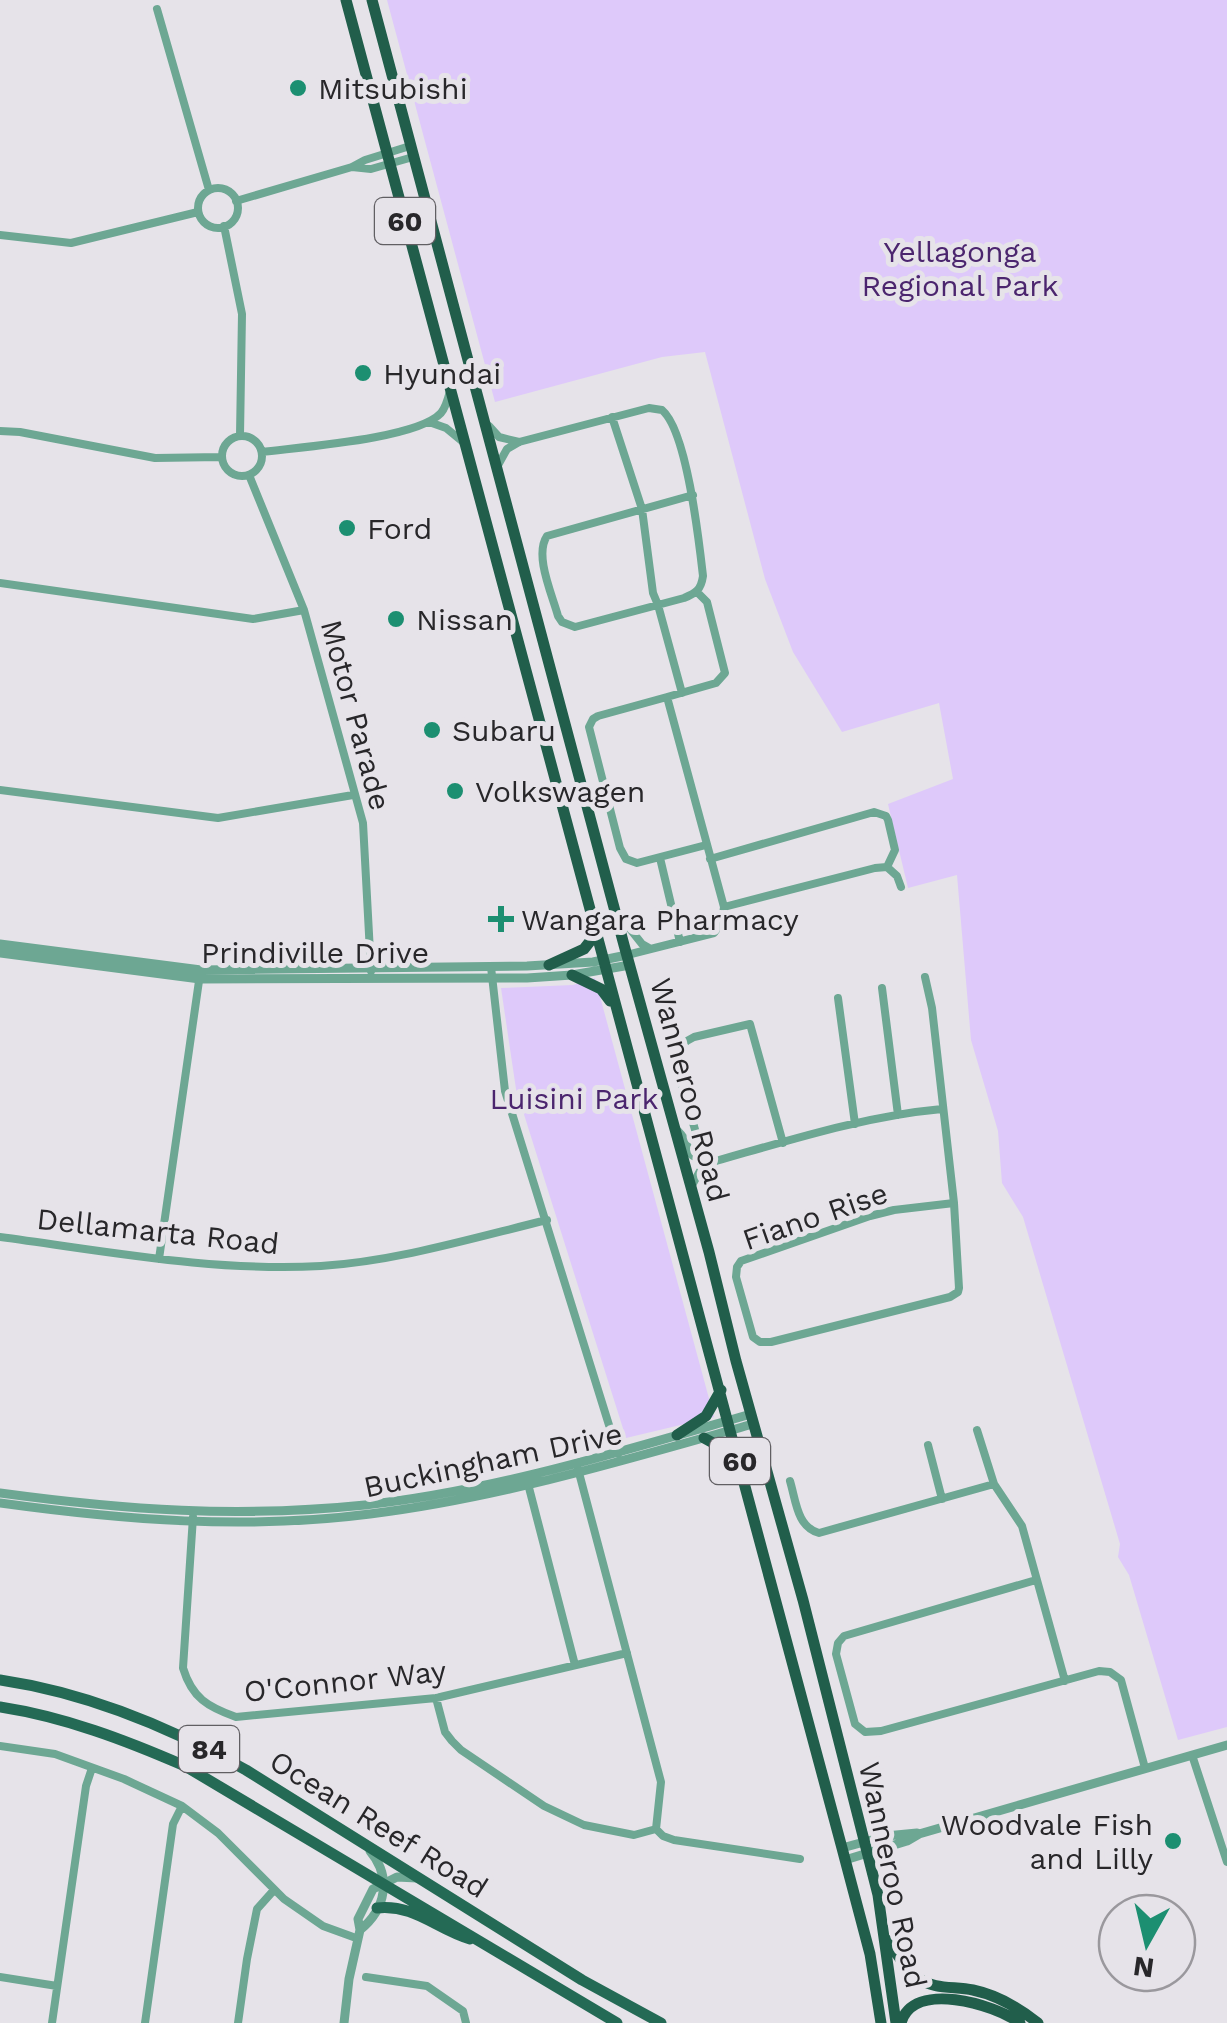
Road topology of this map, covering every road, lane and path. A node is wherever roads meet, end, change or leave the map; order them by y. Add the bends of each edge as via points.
1 (346, 0) edge
2 (372, 0) edge
3 (157, 9) dead end
4 (412, 151) junction
5 (389, 158) junction
6 (209, 190) junction
7 (236, 200) junction
8 (198, 212) junction
9 (224, 226) junction
10 (0, 235) edge
11 (450, 391) junction
12 (612, 417) junction
13 (485, 421) junction
14 (430, 422) junction
15 (0, 430) edge
16 (240, 436) junction
17 (463, 442) junction
18 (519, 442) junction
19 (262, 452) junction
20 (221, 457) junction
21 (497, 468) junction
22 (248, 475) junction
23 (693, 495) junction
24 (642, 508) junction
25 (0, 582) edge
26 (698, 592) junction
27 (658, 605) junction
28 (304, 610) junction
29 (682, 693) junction
30 (667, 697) junction
31 (0, 790) edge
32 (353, 795) junction
33 (706, 845) junction
34 (660, 858) junction
35 (710, 859) junction
36 (887, 867) junction
37 (900, 887) dead end
38 (614, 906) junction
39 (724, 907) junction
40 (595, 934) junction
41 (680, 942) junction
42 (0, 944) edge
43 (654, 949) junction
44 (0, 953) edge
45 (629, 960) junction
46 (549, 964) junction
47 (604, 966) junction
48 (491, 972) junction
49 (372, 973) junction
50 (200, 974) junction
51 (572, 975) junction
52 (925, 978) dead end
53 (882, 988) dead end
54 (838, 998) dead end
55 (617, 1014) junction
56 (942, 1109) junction
57 (898, 1114) junction
58 (855, 1124) junction
59 (676, 1130) junction
60 (696, 1133) dead end
61 (783, 1143) junction
62 (716, 1161) junction
63 (690, 1186) junction
64 (954, 1202) junction
65 (547, 1220) junction
66 (0, 1237) edge
67 (159, 1258) junction
68 (721, 1390) junction
69 (752, 1419) junction
70 (730, 1425) junction
71 (977, 1430) dead end
72 (677, 1434) junction
73 (704, 1438) junction
74 (928, 1444) dead end
75 (619, 1455) junction
76 (578, 1467) junction
77 (742, 1467) junction
78 (527, 1480) junction
79 (790, 1481) dead end
80 (994, 1484) junction
81 (0, 1493) edge
82 (942, 1500) junction
83 (0, 1503) edge
84 (193, 1518) junction
85 (1036, 1580) junction
86 (627, 1653) junction
87 (576, 1665) junction
88 (0, 1680) edge
89 (1065, 1681) junction
90 (436, 1698) junction
91 (0, 1707) edge
92 (1227, 1745) edge
93 (0, 1746) edge
94 (1192, 1755) junction
95 (92, 1768) junction
96 (1145, 1768) junction
97 (182, 1806) junction
98 (656, 1829) junction
99 (364, 1844) junction
100 (867, 1847) junction
101 (844, 1854) junction
102 (800, 1858) dead end
103 (1227, 1862) edge
104 (422, 1879) junction
105 (383, 1882) junction
106 (274, 1890) junction
107 (377, 1908) junction
108 (358, 1934) junction
109 (885, 1937) junction
110 (484, 1943) junction
111 (0, 1977) edge
112 (366, 1977) dead end
113 (57, 1986) junction
114 (344, 2022) edge
115 (52, 2023) edge
116 (144, 2023) edge
117 (238, 2023) edge
118 (352, 2023) edge
119 (466, 2023) edge
120 (617, 2023) edge
121 (661, 2023) edge
122 (880, 2023) edge
123 (898, 2023) edge
124 (1020, 2023) edge
125 (1038, 2023) edge

1 - 5 highway, Wanneroo Road / 60
2 - 4 highway, Wanneroo Road / 60
3 - 6 street
4 - 5 street
4 - 13 highway, Wanneroo Road / 60
5 - 7 street via 370,170 352,167
5 - 11 highway, Wanneroo Road / 60
6 - 7 street via 222,188
6 - 8 street
7 - 9 street via 236,213
8 - 9 street via 205,223
8 - 10 street via 71,243
9 - 16 street via 242,314
11 - 14 street
11 - 17 highway, Wanneroo Road / 60
12 - 18 street
12 - 23 street via 649,408 667,413
12 - 24 street
13 - 18 street via 499,437
13 - 21 highway, Wanneroo Road / 60
14 - 17 street
14 - 19 street via 372,439
15 - 20 street via 154,458
16 - 19 street
16 - 20 street via 226,442
17 - 40 highway, Wanneroo Road / 60
18 - 21 street via 506,449
19 - 22 street via 260,466
20 - 22 street via 227,471
21 - 38 highway, Wanneroo Road / 60
22 - 28 street, Motor Parade
23 - 24 street
23 - 26 street via 704,576
24 - 27 street
24 - 27 street via 546,536 542,558 558,616 568,626
25 - 28 street via 254,619
26 - 27 street
26 - 29 street via 707,602 725,670 716,683
27 - 29 street
28 - 32 street, Motor Parade
29 - 30 street
30 - 33 street
30 - 34 street via 598,716 589,727 623,855 637,863
31 - 32 street via 218,818
32 - 49 street, Motor Parade via 363,823
33 - 34 street
33 - 35 street
34 - 41 street
35 - 36 street via 874,812 888,820 895,850
35 - 39 street
36 - 37 street
36 - 39 street
38 - 43 street via 642,944
38 - 45 highway, Wanneroo Road / 60
39 - 41 street via 714,932
40 - 46 highway via 584,949
40 - 47 highway, Wanneroo Road / 60
41 - 43 street
42 - 50 street, Prindiville Drive
43 - 45 street
44 - 50 street, Prindiville Drive
45 - 47 street, Prindiville Drive
45 - 59 highway, Wanneroo Road / 60
46 - 47 street, Prindiville Drive
46 - 48 street, Prindiville Drive
47 - 51 street, Prindiville Drive
47 - 55 highway, Wanneroo Road / 60
48 - 49 street, Prindiville Drive
48 - 51 street, Prindiville Drive
48 - 65 street via 505,1091
49 - 50 street, Prindiville Drive
50 - 67 street
51 - 55 highway via 601,989
52 - 56 street
53 - 57 street
54 - 58 street
55 - 68 highway, Wanneroo Road / 60
56 - 57 street
56 - 64 street
57 - 58 street
58 - 61 street
59 - 62 street via 690,1155
59 - 63 highway, Wanneroo Road / 60
60 - 61 street via 679,1050 694,1037 750,1024
61 - 62 street
62 - 63 street
63 - 69 highway, Wanneroo Road / 60
64 - 64 street, Fiano Rise via 894,1210 741,1261 736,1272 751,1334 766,1343 958,1292
65 - 67 street, Dellamarta Road via 324,1266
65 - 75 street
66 - 67 street, Dellamarta Road
68 - 70 highway, Wanneroo Road / 60
68 - 72 highway via 706,1416
69 - 70 street, Buckingham Drive
69 - 100 highway, Wanneroo Road / 60
70 - 72 street, Buckingham Drive
70 - 73 street, Buckingham Drive
70 - 77 highway, Wanneroo Road / 60
71 - 80 street
72 - 75 street, Buckingham Drive
73 - 75 street, Buckingham Drive
73 - 77 highway
74 - 82 street
75 - 76 street, Buckingham Drive
76 - 78 street, Buckingham Drive
76 - 86 street
77 - 101 highway, Wanneroo Road / 60
78 - 84 street, Buckingham Drive via 370,1514 250,1522
78 - 87 street
79 - 82 street via 802,1521 815,1532
80 - 82 street
80 - 85 street via 1022,1526
81 - 84 street, Buckingham Drive
83 - 84 street, Buckingham Drive via 136,1519
84 - 90 street, O'Connor Way via 184,1668 188,1686 202,1700 246,1717
85 - 89 street
85 - 89 street via 840,1639 836,1654 854,1724 865,1732 882,1730
86 - 87 street, O'Connor Way
86 - 98 street via 661,1782
87 - 90 street, O'Connor Way
88 - 99 main road, Ocean Reef Road / 84 via 82,1698 200,1744
89 - 96 street via 1098,1671 1116,1675
90 - 98 street via 452,1742 544,1806 584,1826 634,1834
91 - 105 main road, Ocean Reef Road / 84 via 73,1723 185,1766
92 - 94 street
93 - 95 street
94 - 96 street
94 - 103 street
95 - 97 street
95 - 113 street
96 - 100 street
97 - 106 street
97 - 116 street via 173,1824
98 - 102 street via 674,1840
99 - 104 main road, Ocean Reef Road / 84
99 - 105 street via 380,1862
100 - 101 street
100 - 109 highway, Wanneroo Road / 60
101 - 122 highway, 60
104 - 105 street
104 - 121 main road, Ocean Reef Road / 84
105 - 107 street
105 - 108 street via 358,1918
105 - 110 main road, Ocean Reef Road / 84
106 - 108 street via 324,1926
106 - 117 street via 258,1909
107 - 108 street
107 - 110 main road via 412,1910 452,1934
108 - 114 street
109 - 123 highway, Wanneroo Road / 60
109 - 125 highway via 906,1968 929,1984 990,1995
110 - 120 main road, Ocean Reef Road / 84
111 - 113 street
112 - 119 street via 427,1986 463,2011
113 - 115 street
114 - 118 street
123 - 124 highway via 908,2009 956,2000 984,2004

